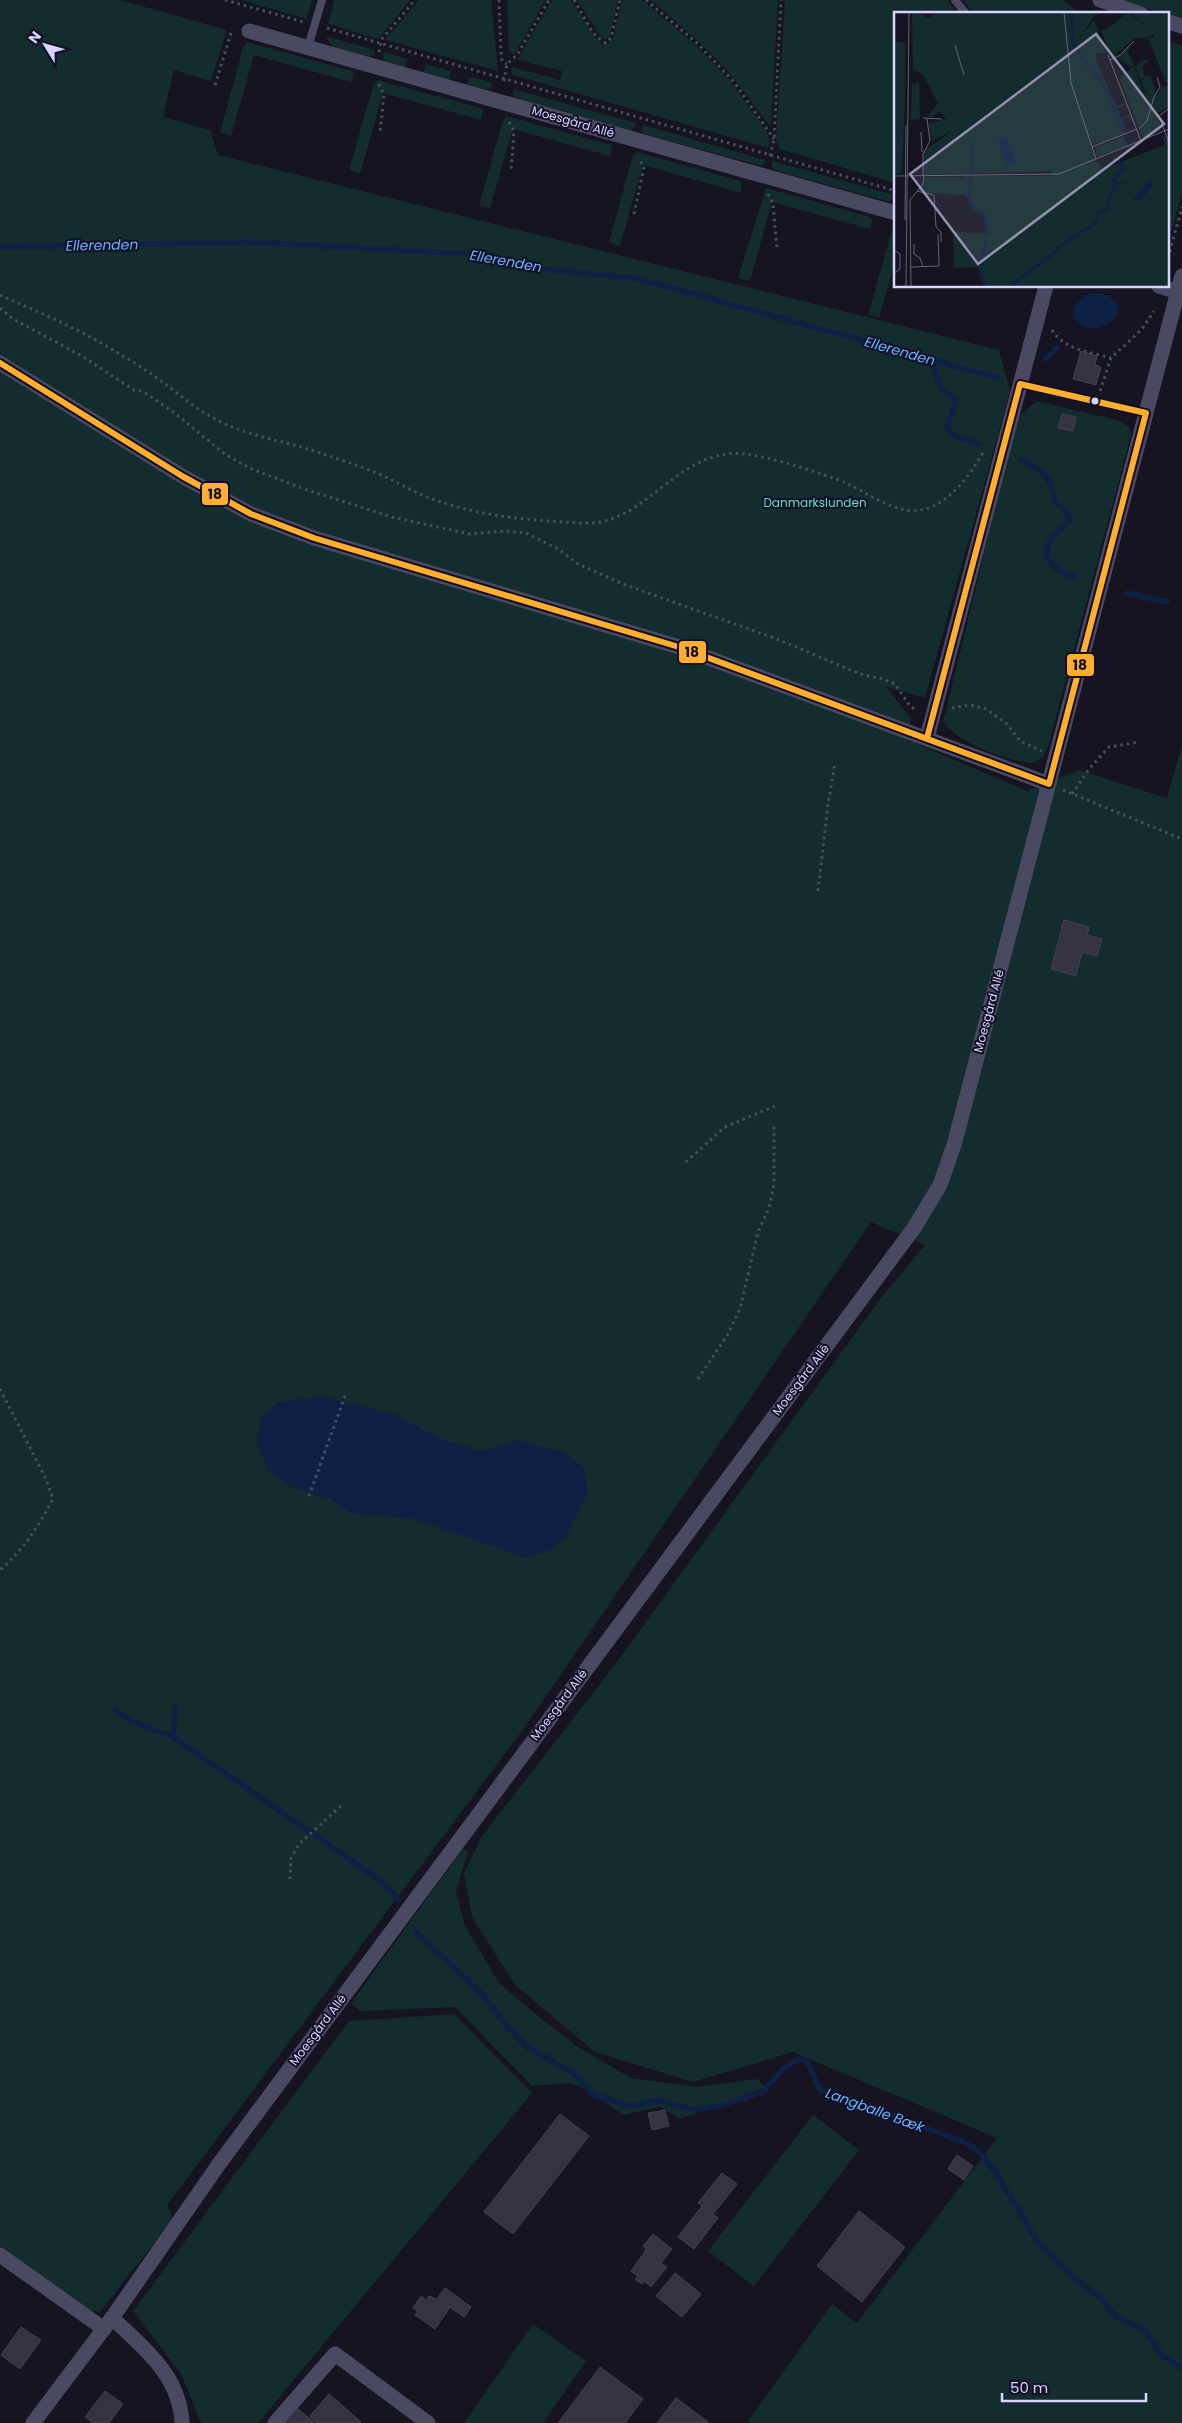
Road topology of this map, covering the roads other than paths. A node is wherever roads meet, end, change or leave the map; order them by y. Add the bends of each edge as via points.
1 (322, 0) edge
2 (955, 0) edge
3 (1100, 0) edge
4 (964, 12) edge
5 (1135, 12) edge
6 (249, 31) road end
7 (308, 47) junction
8 (894, 211) edge
9 (1182, 276) edge
10 (1045, 288) edge
11 (1164, 288) edge
12 (1178, 292) junction
13 (0, 363) edge
14 (1020, 384) junction
15 (1146, 413) junction
16 (927, 738) junction
17 (1049, 784) junction
18 (0, 2255) edge
19 (108, 2323) junction
20 (33, 2423) edge
21 (182, 2423) edge
22 (275, 2423) edge
23 (428, 2423) edge

1 - 7 lane
2 - 4 lane
3 - 5 street
6 - 7 street, Moesgård Allé
7 - 8 street, Moesgård Allé
9 - 12 street, Moesgård Allé
10 - 14 street
11 - 12 street
12 - 15 street, Moesgård Allé
13 - 16 street via 182,476 251,514 314,538 679,647
14 - 15 lane
14 - 16 street
15 - 17 street, Moesgård Allé
16 - 17 street
17 - 19 street, Moesgård Allé via 954,1145 940,1185 914,1228 231,2148
18 - 19 street
19 - 20 street, Moesgård Allé
19 - 21 street via 158,2360 182,2410
22 - 23 street via 335,2354

